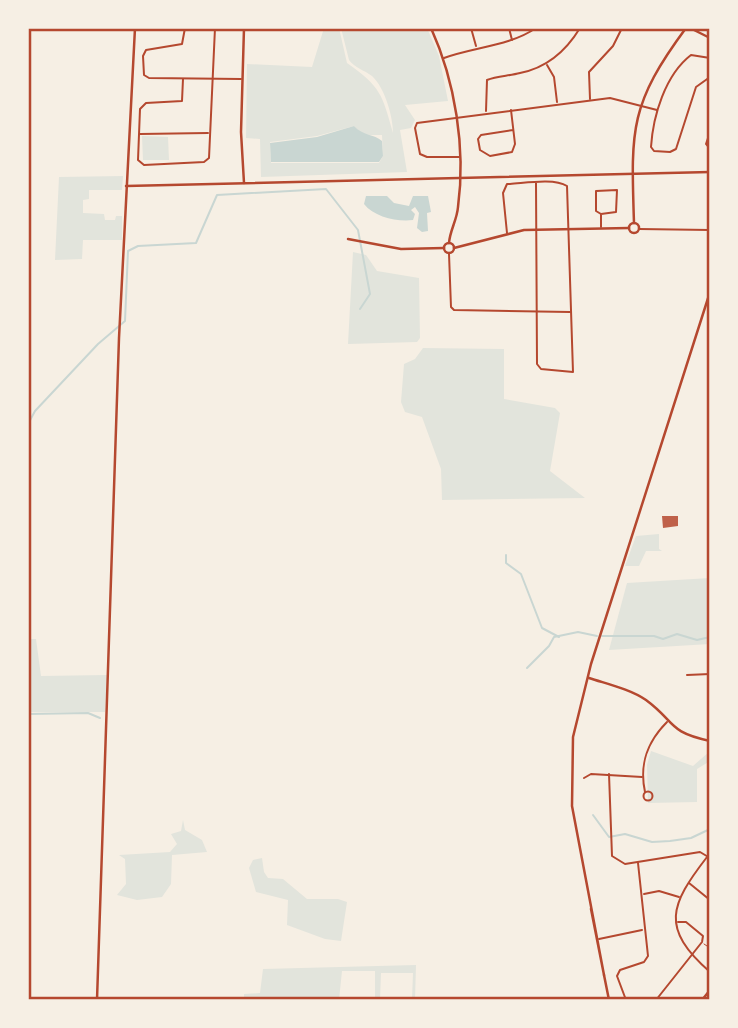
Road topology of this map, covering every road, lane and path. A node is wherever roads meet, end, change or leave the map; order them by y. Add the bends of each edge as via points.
1 (135, 28) edge
2 (185, 28) edge
3 (215, 28) edge
4 (244, 28) edge
5 (431, 28) edge
6 (471, 28) edge
7 (509, 28) edge
8 (536, 28) edge
9 (580, 28) edge
10 (622, 28) edge
11 (688, 28) edge
12 (710, 38) edge
13 (512, 41) junction
14 (476, 47) junction
15 (444, 58) junction
16 (710, 58) edge
17 (546, 64) junction
18 (710, 78) edge
19 (183, 79) junction
20 (213, 79) junction
21 (242, 79) junction
22 (590, 100) junction
23 (558, 104) junction
24 (639, 105) junction
25 (511, 109) junction
26 (657, 110) junction
27 (486, 112) junction
28 (455, 116) junction
29 (513, 130) junction
30 (710, 132) edge
31 (210, 133) junction
32 (139, 134) junction
33 (710, 149) edge
34 (459, 157) junction
35 (710, 172) edge
36 (632, 175) junction
37 (459, 179) junction
38 (244, 183) junction
39 (536, 183) junction
40 (126, 186) junction
41 (601, 214) junction
42 (634, 223) junction
43 (629, 228) junction
44 (569, 229) junction
45 (601, 229) junction
46 (639, 229) junction
47 (537, 230) junction
48 (710, 230) edge
49 (507, 234) junction
50 (348, 239) dead end
51 (449, 243) junction
52 (444, 248) junction
53 (454, 248) junction
54 (449, 254) junction
55 (710, 292) edge
56 (571, 312) junction
57 (539, 313) junction
58 (710, 674) edge
59 (687, 675) dead end
60 (588, 678) junction
61 (667, 722) junction
62 (710, 741) edge
63 (609, 774) junction
64 (643, 777) junction
65 (584, 778) dead end
66 (645, 792) dead end
67 (709, 857) edge
68 (637, 862) junction
69 (688, 883) junction
70 (643, 894) junction
71 (679, 897) junction
72 (710, 900) edge
73 (591, 909) junction
74 (677, 922) junction
75 (643, 930) junction
76 (598, 939) junction
77 (702, 942) junction
78 (710, 948) edge
79 (691, 955) junction
80 (710, 972) edge
81 (604, 975) junction
82 (710, 990) edge
83 (97, 1000) edge
84 (609, 1000) edge
85 (626, 1000) edge
86 (656, 1000) edge
87 (702, 1000) edge

1 - 40 main road
2 - 19 street via 182,44 146,50 142,71 149,78
3 - 20 street
4 - 21 main road
5 - 15 main road
6 - 14 street
7 - 13 street
8 - 13 street
9 - 17 street via 566,48
10 - 22 street via 613,46 589,72
11 - 12 main road
11 - 24 main road via 659,64
13 - 14 street
14 - 15 street
15 - 28 main road
16 - 26 street via 695,54 686,58
17 - 23 street via 554,77
17 - 27 street via 487,79
18 - 26 street via 696,87 674,150 656,152 652,148
19 - 20 street
19 - 32 street via 182,101 146,103 140,108
20 - 21 street
20 - 31 street
21 - 38 main road
22 - 23 street
22 - 24 street via 619,98
23 - 25 street
24 - 26 street
24 - 36 main road
25 - 27 street
25 - 29 street
27 - 28 street
28 - 34 main road
28 - 34 street via 422,120 415,128 420,154
29 - 29 street via 512,152 482,153 481,135
30 - 33 street via 706,144
31 - 32 street
31 - 32 street via 209,158 204,162 144,164 138,160
34 - 37 main road
35 - 36 main road
36 - 37 main road
36 - 42 main road
37 - 38 main road
37 - 51 main road
38 - 40 main road
39 - 44 street via 567,186
39 - 47 street
39 - 49 street via 505,187
40 - 83 main road
41 - 41 street via 596,211 596,191 617,190 616,212
41 - 45 street
42 - 43 main road
42 - 46 main road
43 - 45 main road
43 - 46 main road via 634,234
44 - 45 main road
44 - 47 main road
44 - 56 street
46 - 48 street
47 - 49 main road
47 - 57 street
49 - 53 main road
50 - 52 main road via 401,249
51 - 52 main road
51 - 53 main road
52 - 54 main road
53 - 54 main road
54 - 57 street via 453,310
55 - 60 main road
56 - 57 street
56 - 57 street via 573,372 538,366
58 - 59 street
60 - 61 main road via 637,695
60 - 73 main road via 573,737 572,806
61 - 62 main road via 684,735
61 - 64 street via 649,745
63 - 64 street
63 - 65 street
63 - 68 street via 612,856 625,864
64 - 66 street
67 - 68 street via 693,852
67 - 69 street
68 - 70 street
69 - 71 street
69 - 72 street
70 - 71 street via 659,891
70 - 75 street
71 - 74 street
73 - 76 main road
73 - 81 main road
74 - 77 street via 686,922 703,936
74 - 79 street via 682,943
75 - 76 street
75 - 85 street via 645,962 620,970 617,976
76 - 81 main road
77 - 78 lane
77 - 79 street
79 - 80 street
79 - 86 street
81 - 84 main road
82 - 87 main road

